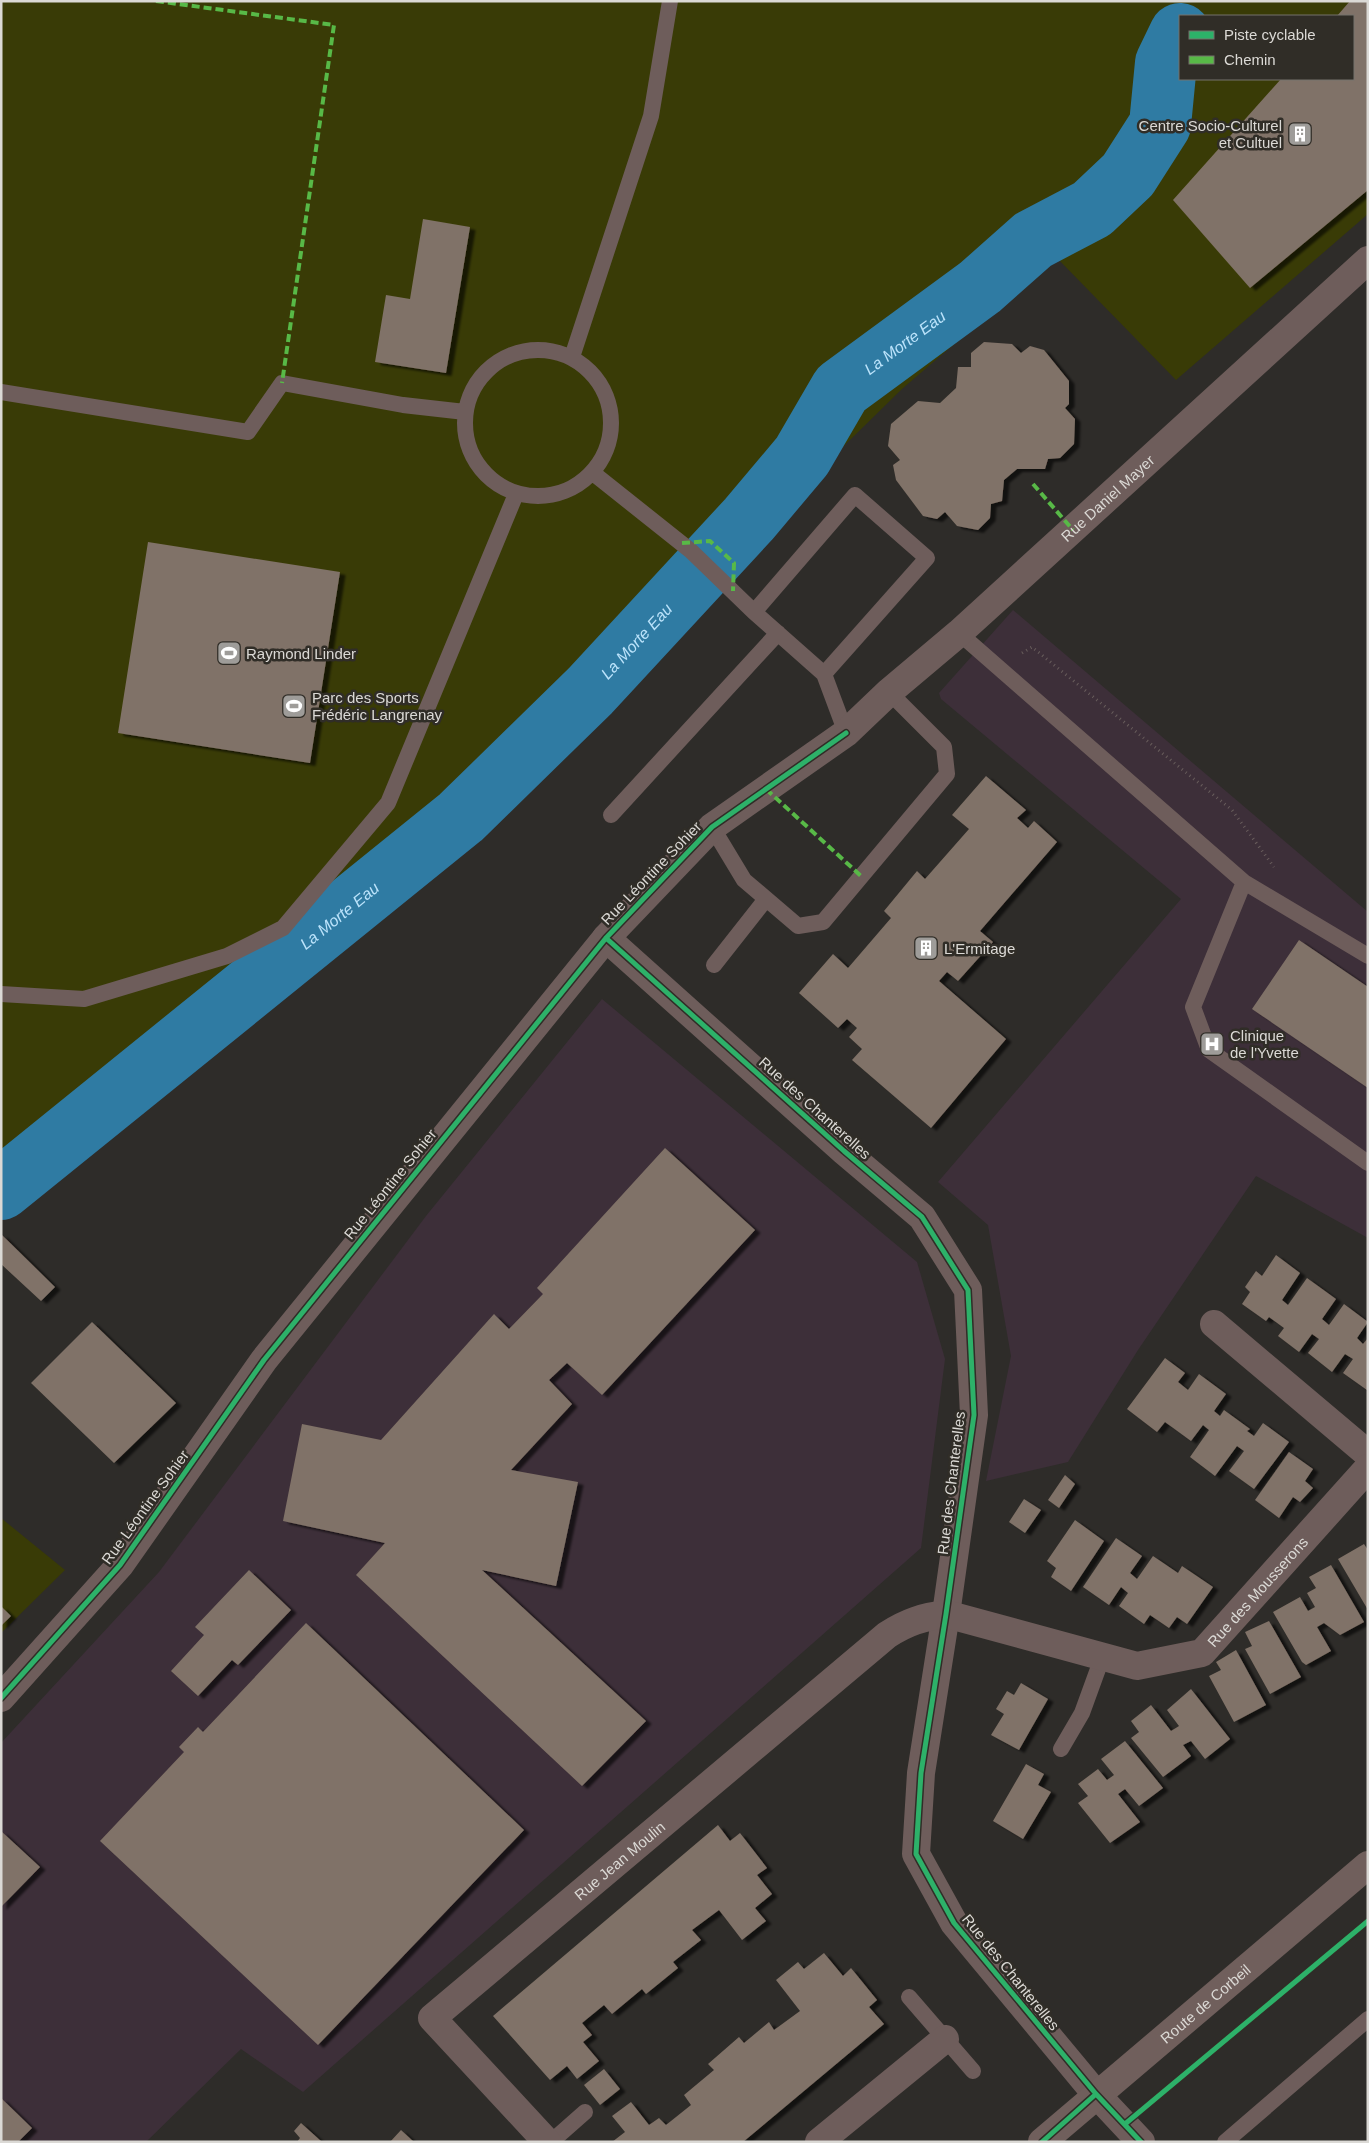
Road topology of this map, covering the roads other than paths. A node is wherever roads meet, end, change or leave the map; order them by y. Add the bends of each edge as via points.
1 (670, 1) edge
2 (1368, 260) edge
3 (572, 358) junction
4 (1, 392) edge
5 (465, 412) junction
6 (593, 472) junction
7 (516, 494) junction
8 (754, 612) junction
9 (778, 633) junction
10 (959, 633) junction
11 (824, 674) junction
12 (889, 692) junction
13 (846, 733) junction
14 (611, 815) dead end
15 (712, 827) junction
16 (1244, 882) junction
17 (766, 899) junction
18 (606, 938) junction
19 (1368, 956) edge
20 (714, 965) dead end
21 (1, 994) edge
22 (1368, 1163) edge
23 (1214, 1324) dead end
24 (1368, 1454) edge
25 (1368, 1468) edge
26 (946, 1614) junction
27 (1102, 1658) junction
28 (1, 1698) edge
29 (1061, 1750) dead end
30 (1368, 1865) edge
31 (910, 1997) dead end
32 (1368, 2019) edge
33 (945, 2039) junction
34 (973, 2071) dead end
35 (1096, 2094) junction
36 (585, 2112) dead end
37 (549, 2142) edge
38 (819, 2142) edge
39 (1042, 2142) edge
40 (1140, 2142) edge
41 (1225, 2142) edge

1 - 3 lane via 651,116
2 - 10 street, Rue Daniel Mayer
3 - 5 lane via 537,349 511,354 490,367 473,388
3 - 6 lane via 592,373 606,395 612,426 607,451
4 - 5 lane via 248,432 282,383 403,405
5 - 7 lane via 466,439 476,463 494,482
6 - 7 lane via 582,483 559,494 533,497
6 - 8 lane via 691,551
7 - 21 lane via 388,803 283,928 227,956 84,999
8 - 9 lane
8 - 11 lane via 854,496 926,558
9 - 11 lane
9 - 14 lane
10 - 12 street, Rue Daniel Mayer
10 - 16 lane
11 - 13 lane
12 - 13 street, Rue Daniel Mayer
12 - 17 lane via 944,747 947,774 823,922 798,926
13 - 15 street, Rue Léontine Sohier
15 - 17 lane via 744,880
15 - 18 street, Rue Léontine Sohier
16 - 19 lane
16 - 22 lane via 1193,1007 1209,1050
17 - 20 lane
18 - 26 street, Rue des Chanterelles via 922,1217 968,1290 974,1415
18 - 28 street, Rue Léontine Sohier via 264,1360 120,1565
23 - 24 street
25 - 27 street, Rue des Mousserons via 1202,1653 1138,1666
26 - 27 street, Rue des Mousserons
26 - 35 street, Rue des Chanterelles via 921,1773 916,1854 954,1923
26 - 37 street, Rue Jean Moulin via 905,1623 887,1635 432,2018
27 - 29 lane via 1082,1713
30 - 35 main road, Route de Corbeil
31 - 33 lane
32 - 41 lane
33 - 34 lane
33 - 38 street
35 - 39 main road, Route de Corbeil
35 - 40 street, Rue des Chanterelles
36 - 37 lane

